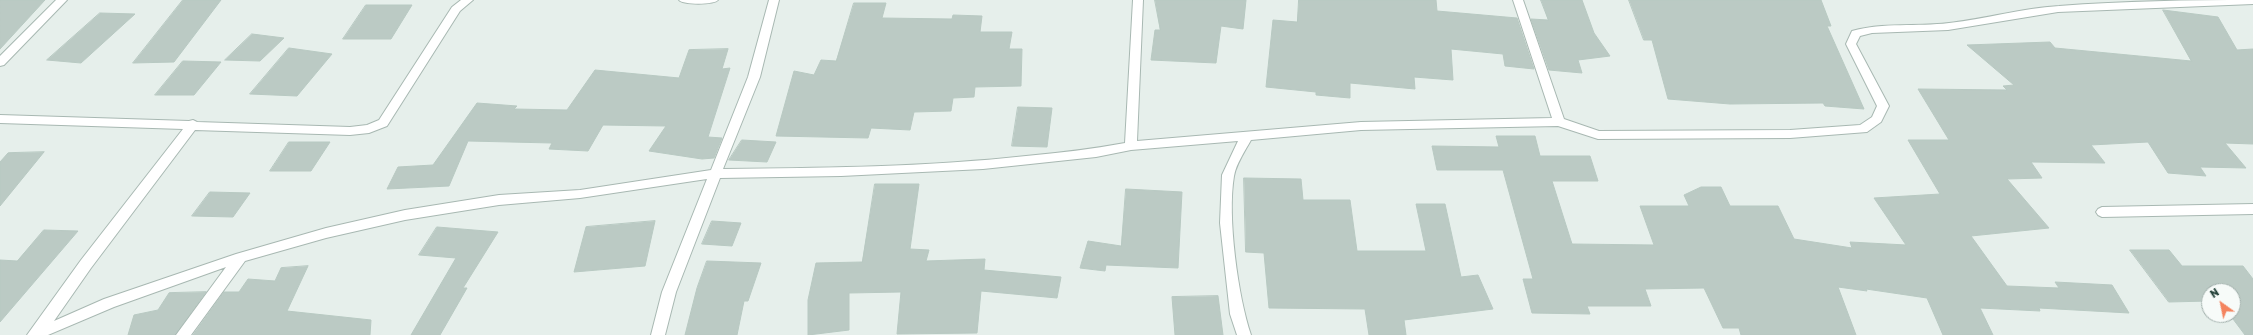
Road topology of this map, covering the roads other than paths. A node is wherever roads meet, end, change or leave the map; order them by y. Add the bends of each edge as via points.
1 (62, 0) edge
2 (468, 0) edge
3 (684, 0) edge
4 (713, 0) edge
5 (774, 0) edge
6 (1138, 0) edge
7 (1518, 0) edge
8 (2253, 1) edge
9 (0, 62) edge
10 (0, 119) edge
11 (1559, 122) junction
12 (194, 124) junction
13 (1247, 135) junction
14 (1131, 146) junction
15 (714, 174) junction
16 (2253, 209) edge
17 (2102, 212) dead end
18 (241, 257) junction
19 (35, 335) edge
20 (184, 335) edge
21 (658, 335) edge
22 (1244, 335) edge

1 - 9 street
2 - 12 street via 456,9 383,123 369,129 302,130
3 - 4 street
5 - 15 street via 754,77
6 - 14 street
7 - 11 street
8 - 11 street via 2058,9 1948,27 1856,33 1851,44 1883,106 1877,119 1863,129 1790,134 1598,134
10 - 12 street
11 - 13 street via 1361,126
12 - 19 street
13 - 14 street
13 - 22 street via 1228,175 1226,223 1237,314
14 - 15 street via 1096,153 984,165 841,172
15 - 18 street via 580,194 499,200 405,216 326,233
15 - 21 street via 669,292
16 - 17 street
18 - 19 street via 109,303
18 - 20 street

